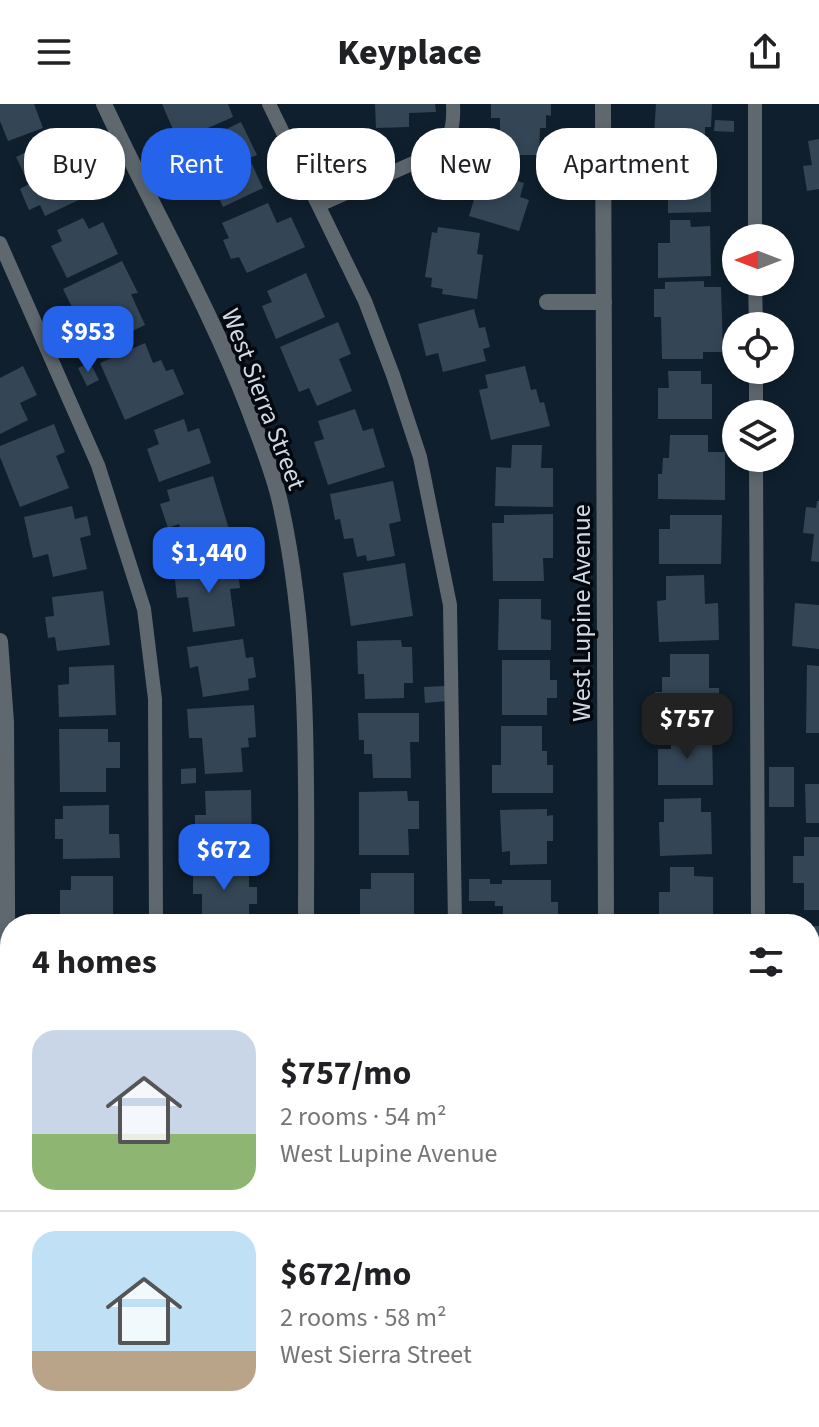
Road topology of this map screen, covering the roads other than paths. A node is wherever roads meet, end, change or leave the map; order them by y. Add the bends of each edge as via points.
1 (104, 104) edge
2 (269, 104) edge
3 (453, 104) edge
4 (603, 104) edge
5 (755, 104) edge
6 (319, 205) junction
7 (755, 224) edge
8 (0, 243) edge
9 (547, 302) dead end
10 (604, 302) junction
11 (756, 472) edge
12 (0, 641) edge
13 (6, 914) edge
14 (156, 914) edge
15 (306, 914) edge
16 (455, 914) edge
17 (606, 914) edge
18 (758, 914) edge

1 - 15 street, West Sierra Street via 228,357 280,500 302,631
2 - 6 lane
3 - 6 lane via 454,128 436,153
4 - 10 street, West Lupine Avenue
5 - 7 lane
6 - 16 lane via 365,301 420,457 450,605
8 - 14 lane via 98,465 144,609 155,699
9 - 10 street
10 - 17 street, West Lupine Avenue
11 - 18 lane
12 - 13 street via 6,722

